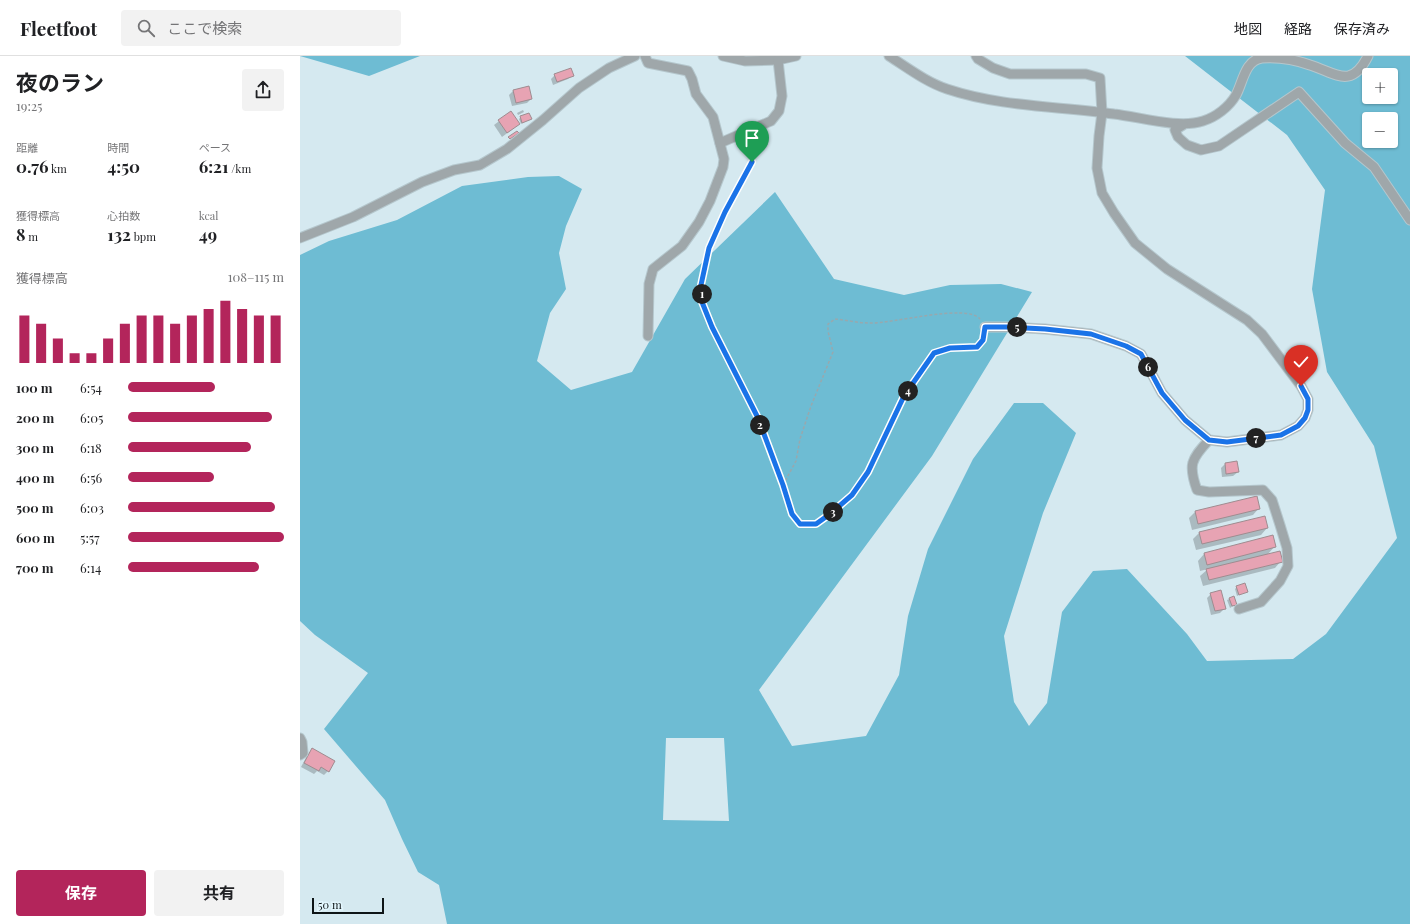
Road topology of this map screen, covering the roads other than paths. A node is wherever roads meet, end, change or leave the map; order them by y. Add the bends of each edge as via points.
1 (636, 56) edge
2 (645, 56) edge
3 (723, 56) edge
4 (796, 56) edge
5 (889, 56) edge
6 (976, 56) edge
7 (1368, 56) edge
8 (778, 60) junction
9 (1102, 113) junction
10 (1183, 124) junction
11 (720, 143) junction
12 (1410, 220) edge
13 (300, 238) edge
14 (985, 327) road end
15 (648, 336) dead end
16 (1209, 440) junction
17 (1239, 609) dead end
18 (300, 738) edge
19 (300, 756) edge

1 - 13 street via 609,68 579,88 507,149 480,165 454,170 422,182 353,217
2 - 11 street via 648,63 688,71 696,94 713,117
3 - 8 street via 745,61
4 - 8 street
5 - 9 street via 927,81 990,101
6 - 9 street via 993,68 1010,74 1086,74 1100,78
7 - 10 street via 1359,69 1346,77 1296,61 1271,58 1254,60 1235,96 1225,108 1203,121
8 - 11 street via 782,96 779,111 771,121
9 - 10 street
9 - 16 street via 1097,168 1102,193 1134,244 1167,269 1247,320 1267,341 1308,399 1305,418 1298,426 1281,435 1227,442
10 - 12 street via 1175,130 1186,145 1201,150 1219,146 1299,92 1345,144 1374,167
11 - 15 street via 723,167 699,222 682,246 653,269
14 - 16 street via 1091,334 1126,346 1141,354 1162,393 1185,420
16 - 17 street via 1197,453 1192,465 1192,477 1197,490 1263,490 1272,500 1287,548 1288,566 1280,581 1261,602
18 - 19 street via 303,753

